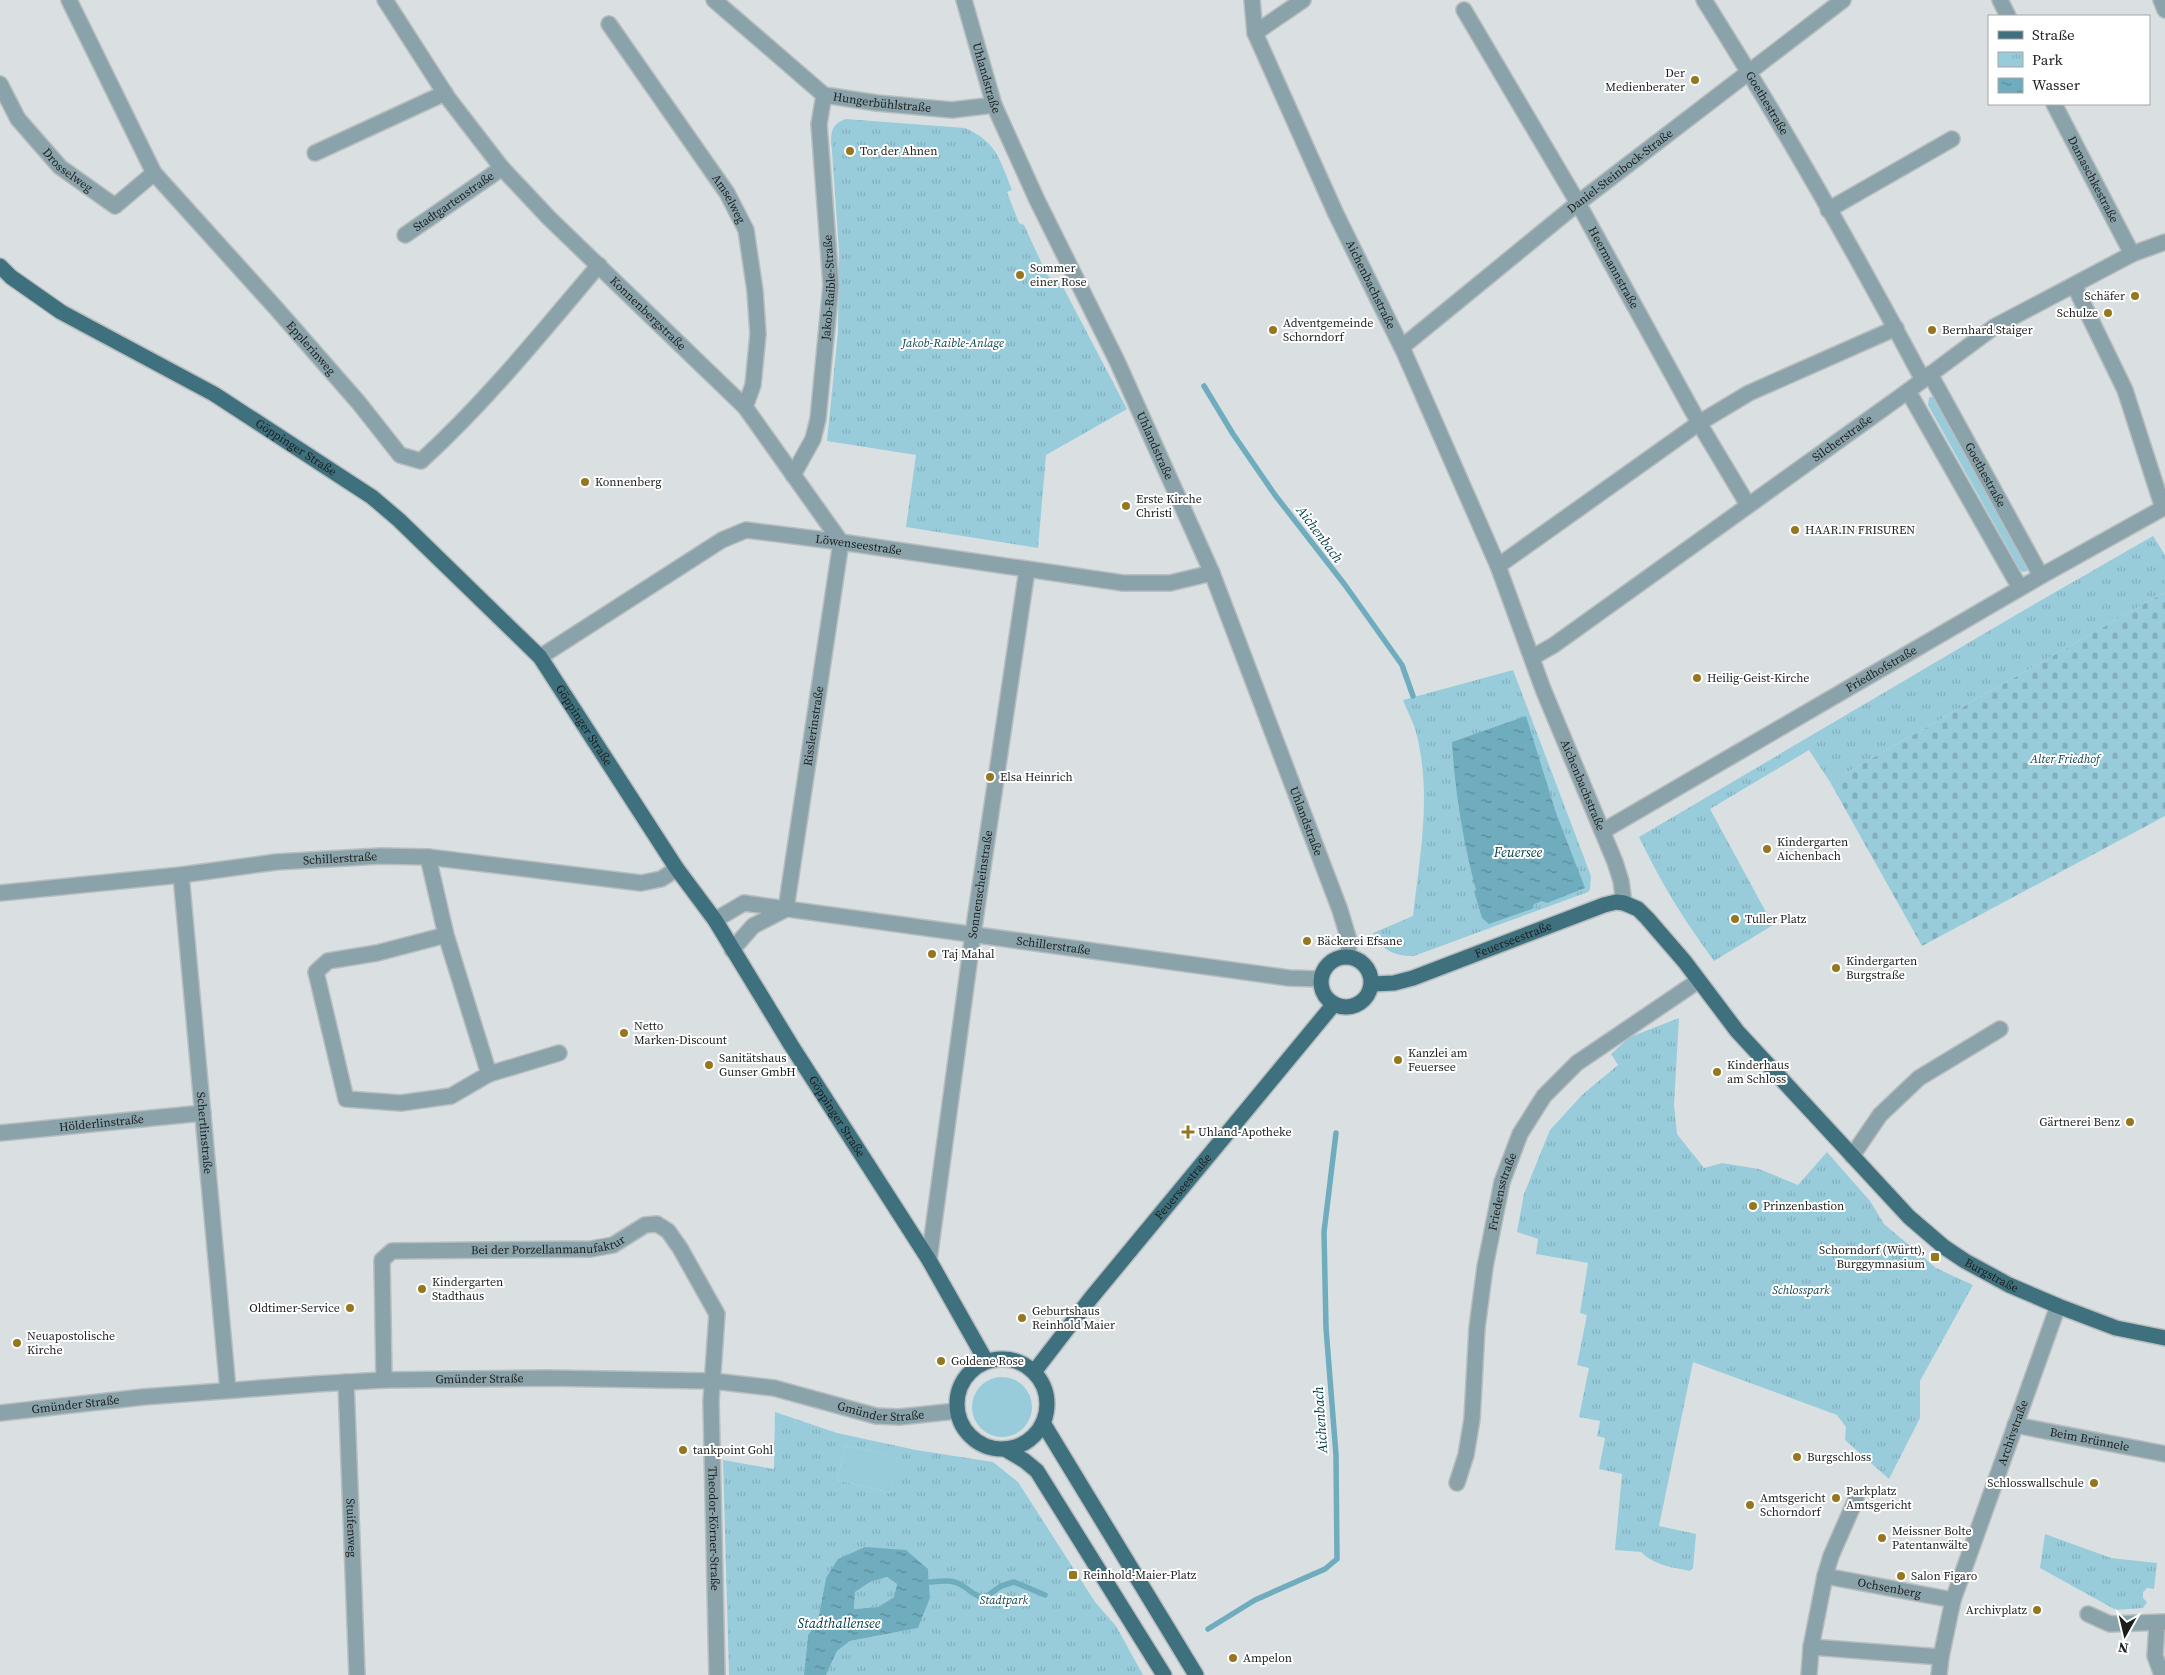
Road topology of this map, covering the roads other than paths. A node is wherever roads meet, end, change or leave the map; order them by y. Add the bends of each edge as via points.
1 (69, 0) edge
2 (385, 0) edge
3 (714, 0) edge
4 (964, 0) edge
5 (1252, 0) edge
6 (1303, 0) edge
7 (1704, 0) edge
8 (1843, 0) edge
9 (2000, 0) edge
10 (2161, 0) edge
11 (1464, 10) dead end
12 (2165, 10) edge
13 (2008, 15) edge
14 (609, 24) dead end
15 (1255, 33) junction
16 (1750, 72) junction
17 (0, 84) edge
18 (445, 93) junction
19 (824, 94) junction
20 (994, 105) junction
21 (2055, 105) edge
22 (1952, 139) dead end
23 (315, 153) dead end
24 (502, 168) junction
25 (154, 173) junction
26 (1578, 203) junction
27 (1828, 210) junction
28 (405, 235) dead end
29 (2165, 242) edge
30 (2132, 254) junction
31 (599, 265) junction
32 (0, 266) edge
33 (2074, 284) junction
34 (1896, 328) junction
35 (1402, 347) junction
36 (1926, 377) junction
37 (1908, 391) junction
38 (745, 407) junction
39 (1699, 423) junction
40 (793, 475) junction
41 (1748, 505) junction
42 (2164, 508) edge
43 (841, 542) junction
44 (1498, 566) junction
45 (1027, 570) junction
46 (1212, 573) junction
47 (2040, 576) junction
48 (2020, 588) junction
49 (540, 657) junction
50 (1533, 657) junction
51 (1603, 832) junction
52 (428, 857) junction
53 (677, 868) junction
54 (181, 875) junction
55 (0, 893) edge
56 (1624, 902) junction
57 (786, 909) junction
58 (715, 920) junction
59 (973, 934) junction
60 (446, 935) junction
61 (732, 950) junction
62 (1348, 956) junction
63 (1321, 979) junction
64 (1698, 981) junction
65 (1372, 984) junction
66 (1334, 1004) junction
67 (2000, 1029) dead end
68 (559, 1053) dead end
69 (489, 1074) junction
70 (203, 1113) junction
71 (0, 1133) edge
72 (1852, 1156) junction
73 (928, 1260) junction
74 (2058, 1306) junction
75 (2165, 1338) edge
76 (986, 1361) junction
77 (1034, 1372) junction
78 (384, 1380) junction
79 (713, 1381) junction
80 (346, 1382) junction
81 (228, 1390) junction
82 (957, 1412) junction
83 (0, 1413) edge
84 (1043, 1423) junction
85 (2015, 1426) junction
86 (1005, 1449) junction
87 (2165, 1454) edge
88 (1457, 1483) dead end
89 (1856, 1499) dead end
90 (1825, 1576) junction
91 (1953, 1600) junction
92 (2088, 1614) dead end
93 (2161, 1623) edge
94 (1811, 1647) junction
95 (1940, 1657) junction
96 (357, 1675) edge
97 (717, 1675) edge
98 (1164, 1675) edge
99 (1196, 1675) edge
100 (1809, 1675) edge
101 (1939, 1675) edge
102 (2162, 1675) edge

1 - 25 street, Epplerinweg
2 - 18 street, Konnenbergstraße
3 - 19 street, Hungerbühlstraße
4 - 20 street, Uhlandstraße
5 - 15 street, Aichenbachstraße
6 - 15 street
7 - 16 street, Goethestraße
8 - 16 street, Daniel-Steinbock-Straße
9 - 13 street
10 - 12 street
11 - 26 street, Heermannstraße
14 - 38 street, Amselweg via 727,193 746,230 758,334 753,385
15 - 35 street, Aichenbachstraße via 1336,214
16 - 26 street, Daniel-Steinbock-Straße
16 - 27 street, Goethestraße
17 - 25 street, Drosselweg via 18,119 60,167 115,206
18 - 23 street
18 - 24 street, Konnenbergstraße
19 - 20 street, Hungerbühlstraße via 952,110
19 - 40 street, Jakob-Raible-Straße via 818,124 830,285 818,419 813,439
20 - 46 street, Uhlandstraße via 1037,200 1117,360
21 - 30 street, Damaschkestraße
22 - 27 street
24 - 28 street, Stadtgartenstraße
24 - 31 street, Konnenbergstraße via 548,218
25 - 31 street, Epplerinweg via 276,307 400,454 421,462 510,369
26 - 35 street, Daniel-Steinbock-Straße
26 - 39 street, Heermannstraße
27 - 34 street, Goethestraße
29 - 30 street, Silcherstraße
30 - 33 street, Silcherstraße
31 - 38 street, Konnenbergstraße
32 - 49 main road, Göppinger Straße via 61,312 214,394 372,497
33 - 36 street, Silcherstraße via 1994,327
33 - 42 street, Friedhofstraße via 2125,390
34 - 36 street, Goethestraße
34 - 39 street via 1749,393
35 - 44 street, Aichenbachstraße
36 - 37 street, Silcherstraße
36 - 47 street, Goethestraße
37 - 41 street, Silcherstraße
37 - 48 street, Goethestraße
38 - 40 street, Konnenbergstraße
39 - 41 street, Heermannstraße
39 - 44 street
40 - 43 street, Konnenbergstraße
41 - 50 street, Silcherstraße
42 - 47 street, Friedhofstraße
43 - 45 street, Löwenseestraße
43 - 49 street, Löwenseestraße via 746,530 722,540
43 - 57 street, Risslerinstraße
44 - 50 street, Aichenbachstraße
45 - 46 street, Löwenseestraße via 1123,583 1170,583
45 - 59 street, Sonnenscheinstraße
46 - 62 street, Uhlandstraße via 1340,910 1349,940
47 - 48 street, Friedhofstraße
48 - 51 street, Friedhofstraße
49 - 53 main road, Göppinger Straße
50 - 51 street, Aichenbachstraße via 1543,689
51 - 56 street, Aichenbachstraße via 1616,862
52 - 53 street, Schillerstraße via 641,882 661,879
52 - 54 street, Schillerstraße via 381,856 276,862
52 - 60 street
53 - 58 main road, Göppinger Straße
54 - 55 street, Schillerstraße
54 - 70 street, Schertlinstraße
56 - 64 main road via 1648,918
56 - 65 main road, Feuerseestraße via 1604,905 1413,978
57 - 58 street, Schillerstraße via 744,903
57 - 59 street, Schillerstraße
57 - 61 street via 753,926
58 - 61 main road, Göppinger Straße
59 - 63 street, Schillerstraße via 1290,978
59 - 73 street, Sonnenscheinstraße
60 - 69 street
60 - 69 street via 377,953 328,961 316,972 346,1099 401,1103 451,1096
61 - 73 main road, Göppinger Straße
62 - 63 main road via 1332,961
62 - 65 main road via 1368,968
63 - 66 main road via 1324,994
64 - 72 main road, Burgstraße via 1738,1031
64 - 88 street, Friedensstraße via 1577,1063 1544,1096 1520,1134 1502,1182 1484,1267 1472,1419
65 - 66 main road via 1370,992 1359,1004 1342,1007
66 - 77 main road, Feuerseestraße via 1091,1298
67 - 72 street via 1919,1078 1880,1115
68 - 69 street
70 - 71 street, Hölderlinstraße
70 - 81 street, Schertlinstraße
72 - 74 main road, Burgstraße via 1909,1217 1944,1247 2009,1285
73 - 76 main road, Göppinger Straße
74 - 75 main road, Burgstraße via 2116,1328
74 - 85 street, Archivstraße
76 - 77 main road via 1007,1359
76 - 82 main road via 968,1374 961,1385
77 - 84 main road via 1046,1396 1047,1410
78 - 79 street, Gmünder Straße
78 - 79 street, Bei der Porzellanmanufaktur via 382,1260 392,1251 591,1249 613,1245 645,1225 657,1224 668,1231 680,1248 717,1314
78 - 80 street, Gmünder Straße
79 - 82 street, Gmünder Straße via 774,1388 876,1416
79 - 97 street, Theodor-Körner-Straße
80 - 81 street, Gmünder Straße
80 - 96 street, Stuifenweg
81 - 83 street, Gmünder Straße
82 - 86 main road via 961,1424 979,1444
84 - 86 main road via 1028,1441
84 - 99 main road
85 - 87 street, Beim Brünnele
85 - 91 street, Archivstraße
86 - 98 main road via 1037,1472
89 - 90 street
90 - 91 street, Ochsenberg
90 - 94 street
91 - 95 street, Archivstraße
92 - 93 street via 2110,1624
93 - 102 street via 2155,1656
94 - 95 street
94 - 100 street
95 - 101 street, Archivstraße

